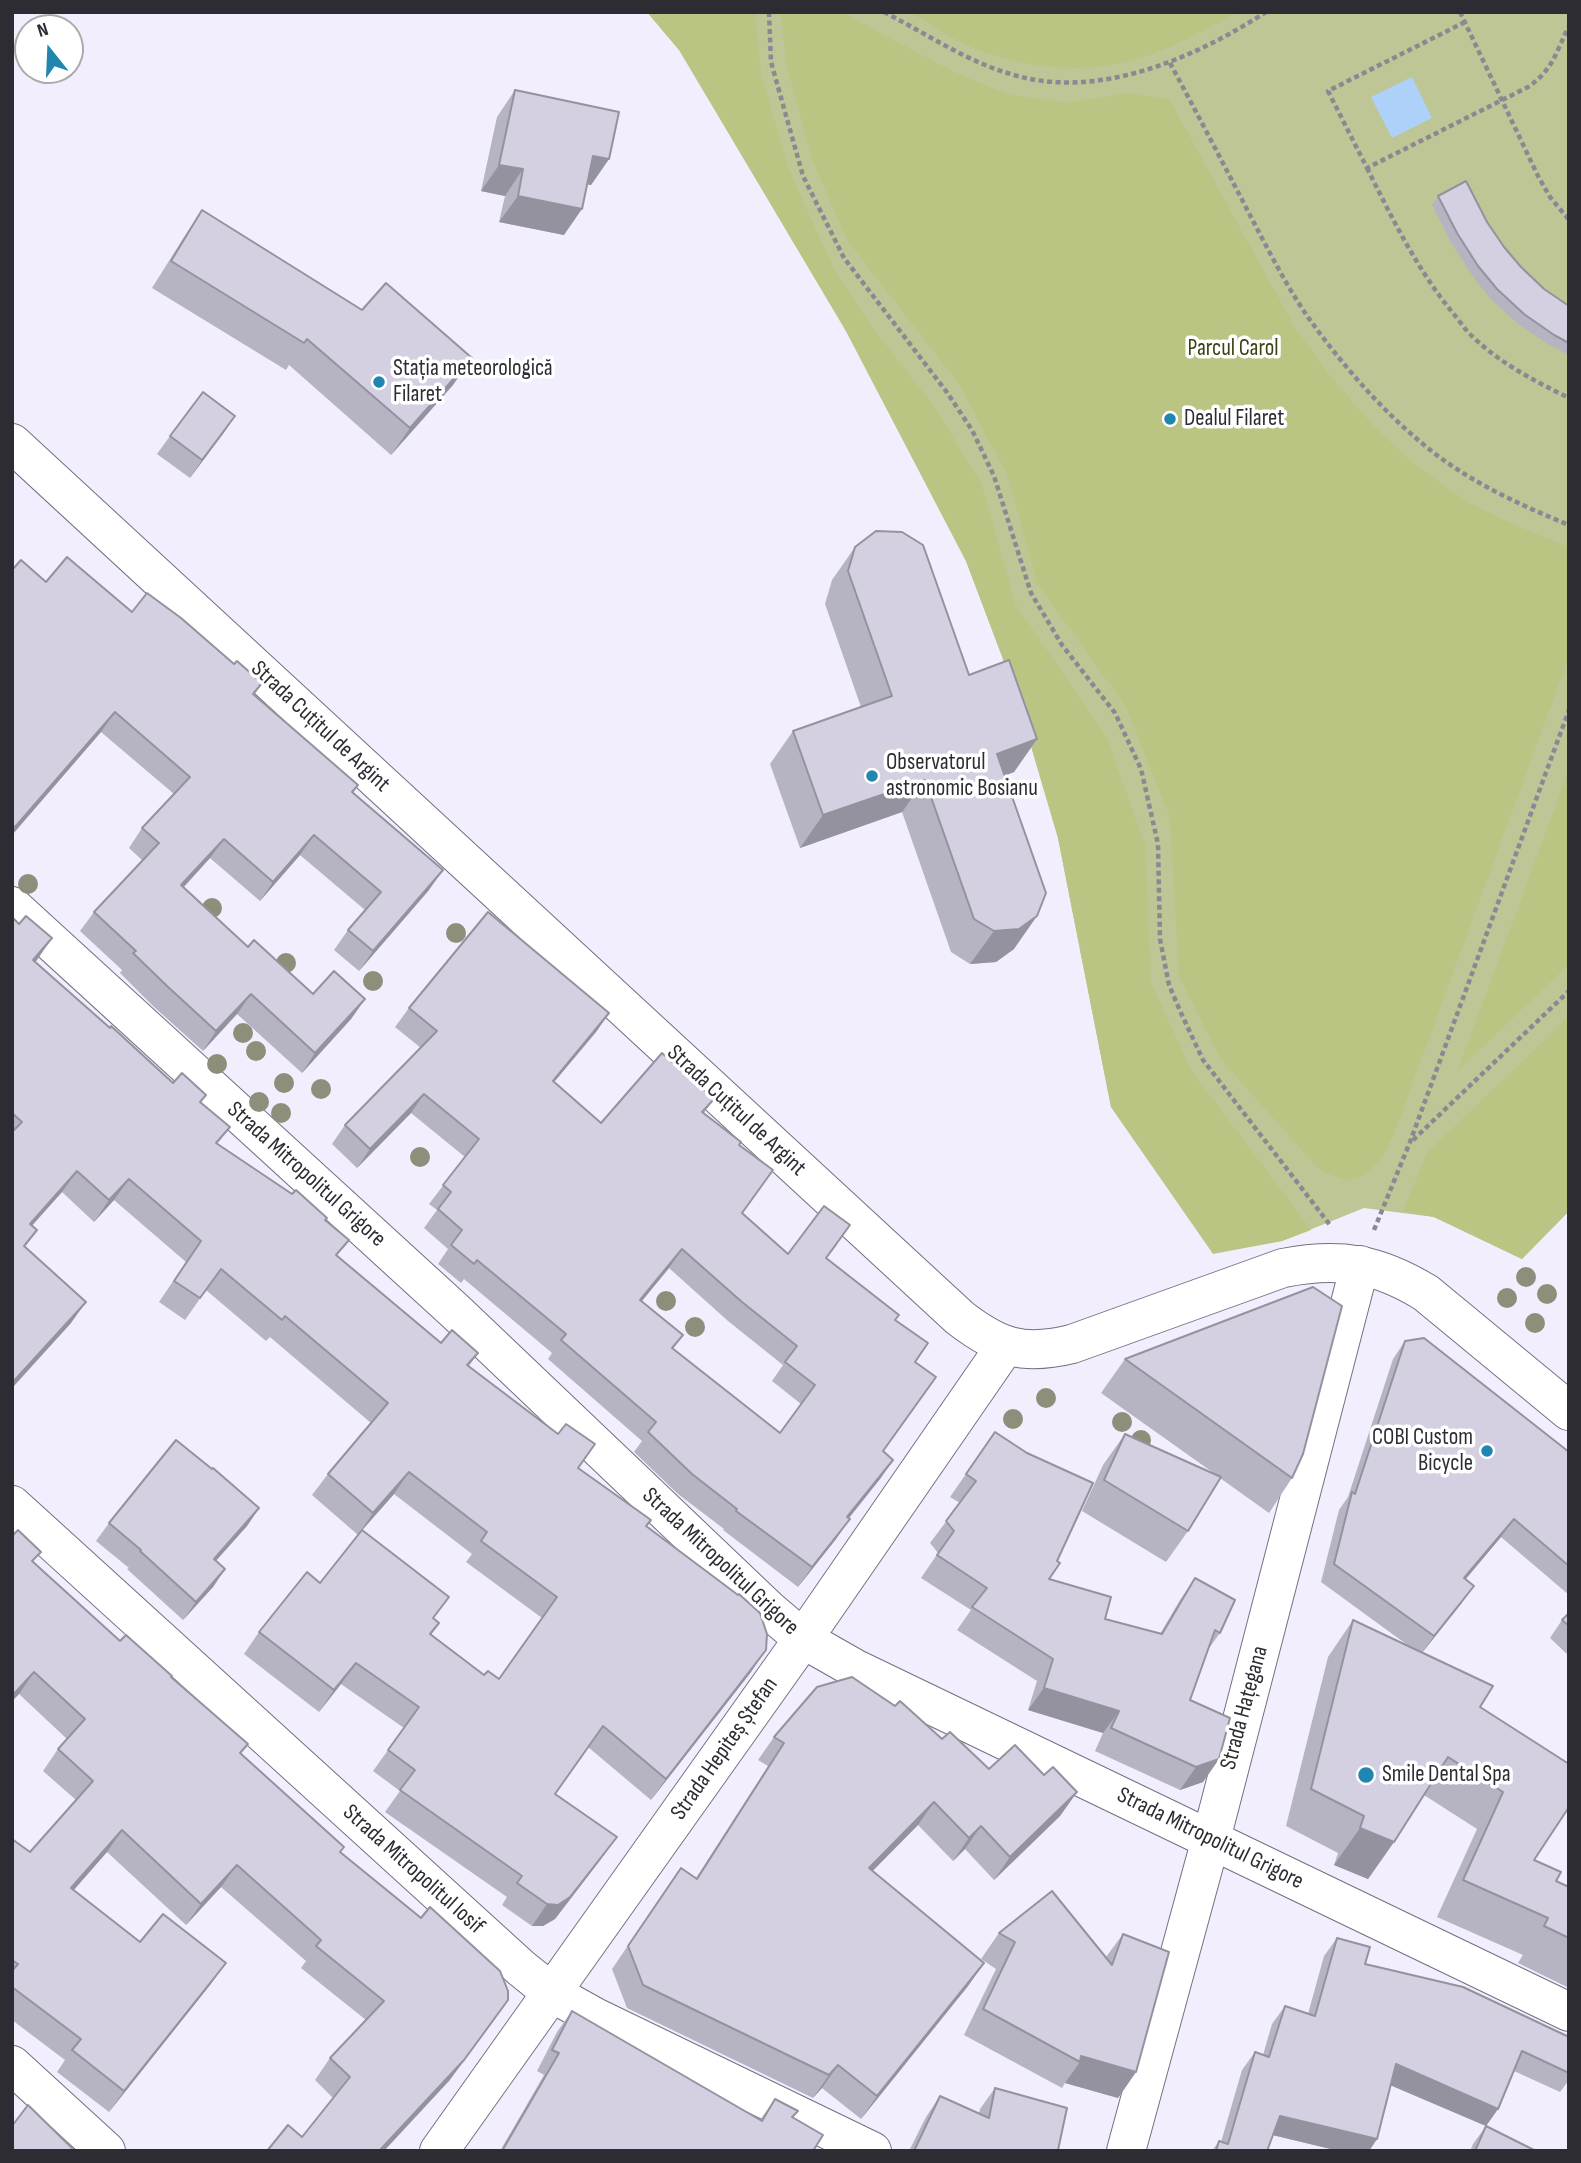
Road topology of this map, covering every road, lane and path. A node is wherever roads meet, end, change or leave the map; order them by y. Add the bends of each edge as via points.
1 (769, 12) edge
2 (884, 12) edge
3 (1266, 12) edge
4 (1460, 12) edge
5 (1465, 22) junction
6 (1569, 26) edge
7 (1170, 63) junction
8 (1502, 100) junction
9 (1367, 168) junction
10 (1569, 220) edge
11 (1569, 398) edge
12 (12, 443) edge
13 (1569, 525) edge
14 (1569, 710) edge
15 (12, 906) edge
16 (1569, 991) edge
17 (1410, 1142) junction
18 (1360, 1265) junction
19 (1006, 1345) junction
20 (1569, 1411) edge
21 (12, 1504) edge
22 (803, 1639) junction
23 (1211, 1839) junction
24 (552, 1993) junction
25 (1569, 2012) edge
26 (12, 2065) edge
27 (106, 2151) edge
28 (439, 2151) edge
29 (872, 2151) edge
30 (1126, 2151) edge

1 - 18 path via 771,62 803,176 844,258 972,430 994,476 1031,593 1062,645 1115,713 1141,769 1158,844 1160,939 1169,985 1186,1025 1203,1060
2 - 7 path via 963,56 1037,81 1124,76
3 - 7 path
4 - 5 path
5 - 8 path
5 - 9 path via 1328,92
6 - 8 path via 1547,71
7 - 13 path via 1274,260 1309,319 1345,365 1389,415 1430,451 1481,484
8 - 9 path
8 - 10 path via 1544,187
9 - 11 path via 1418,263 1472,337 1530,379
12 - 19 street, Strada Cuțitul de Argint via 960,1318
14 - 17 path
15 - 22 street, Strada Mitropolitul Grigore via 456,1312
16 - 17 path
17 - 18 path
18 - 19 street, Strada Cuțitul de Argint via 1309,1263 1283,1268 1073,1344 1041,1350
18 - 20 street, Strada Cuțitul de Argint via 1403,1278 1426,1293
18 - 23 street, Strada Hațegana
19 - 22 street, Strada Hepiteș Ștefan
21 - 24 street, Strada Mitropolitul Iosif
22 - 23 street, Strada Mitropolitul Grigore via 854,1668
22 - 24 street, Strada Hepiteș Ștefan
23 - 25 street, Strada Mitropolitul Grigore
23 - 30 street, Strada Hațegana
24 - 28 street, Strada Hepiteș Ștefan
24 - 29 street, Strada Mitropolitul Iosif
26 - 27 street

